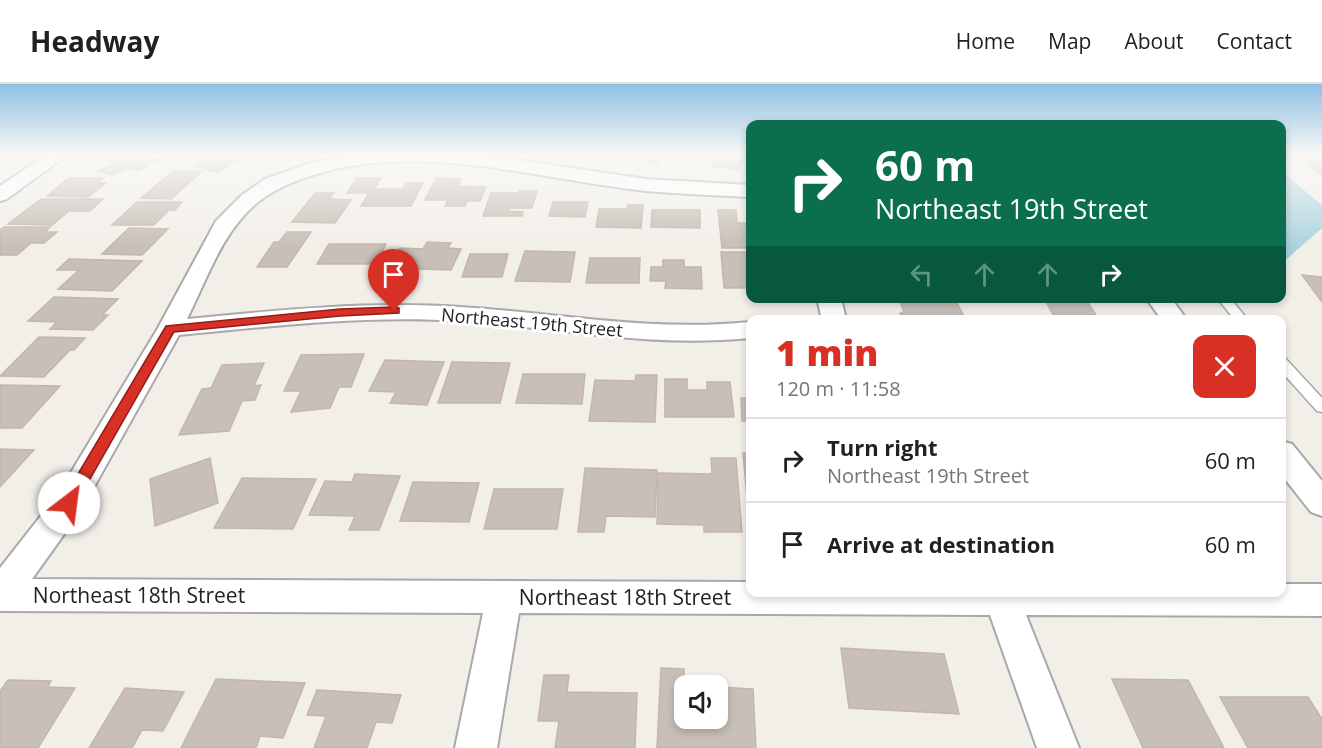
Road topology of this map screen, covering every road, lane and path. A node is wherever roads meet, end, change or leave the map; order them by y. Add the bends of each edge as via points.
1 (268, 186) edge
2 (663, 186) edge
3 (746, 191) edge
4 (1227, 303) edge
5 (1238, 315) edge
6 (170, 328) junction
7 (746, 331) edge
8 (1286, 367) edge
9 (1322, 407) edge
10 (1286, 458) edge
11 (1322, 503) edge
12 (0, 595) edge
13 (746, 596) edge
14 (504, 597) junction
15 (939, 597) edge
16 (1002, 599) junction
17 (1322, 600) edge
18 (476, 748) edge
19 (1058, 748) edge

1 - 6 street via 223,225
2 - 3 street
4 - 5 lane
6 - 7 street, Northeast 19th Street via 394,311 644,333 716,335
6 - 12 street via 69,503
8 - 9 lane
10 - 11 street
12 - 14 street, Northeast 18th Street
13 - 14 street, Northeast 18th Street
14 - 18 street
15 - 16 street, Northeast 18th Street
16 - 17 street, Northeast 18th Street
16 - 19 street

